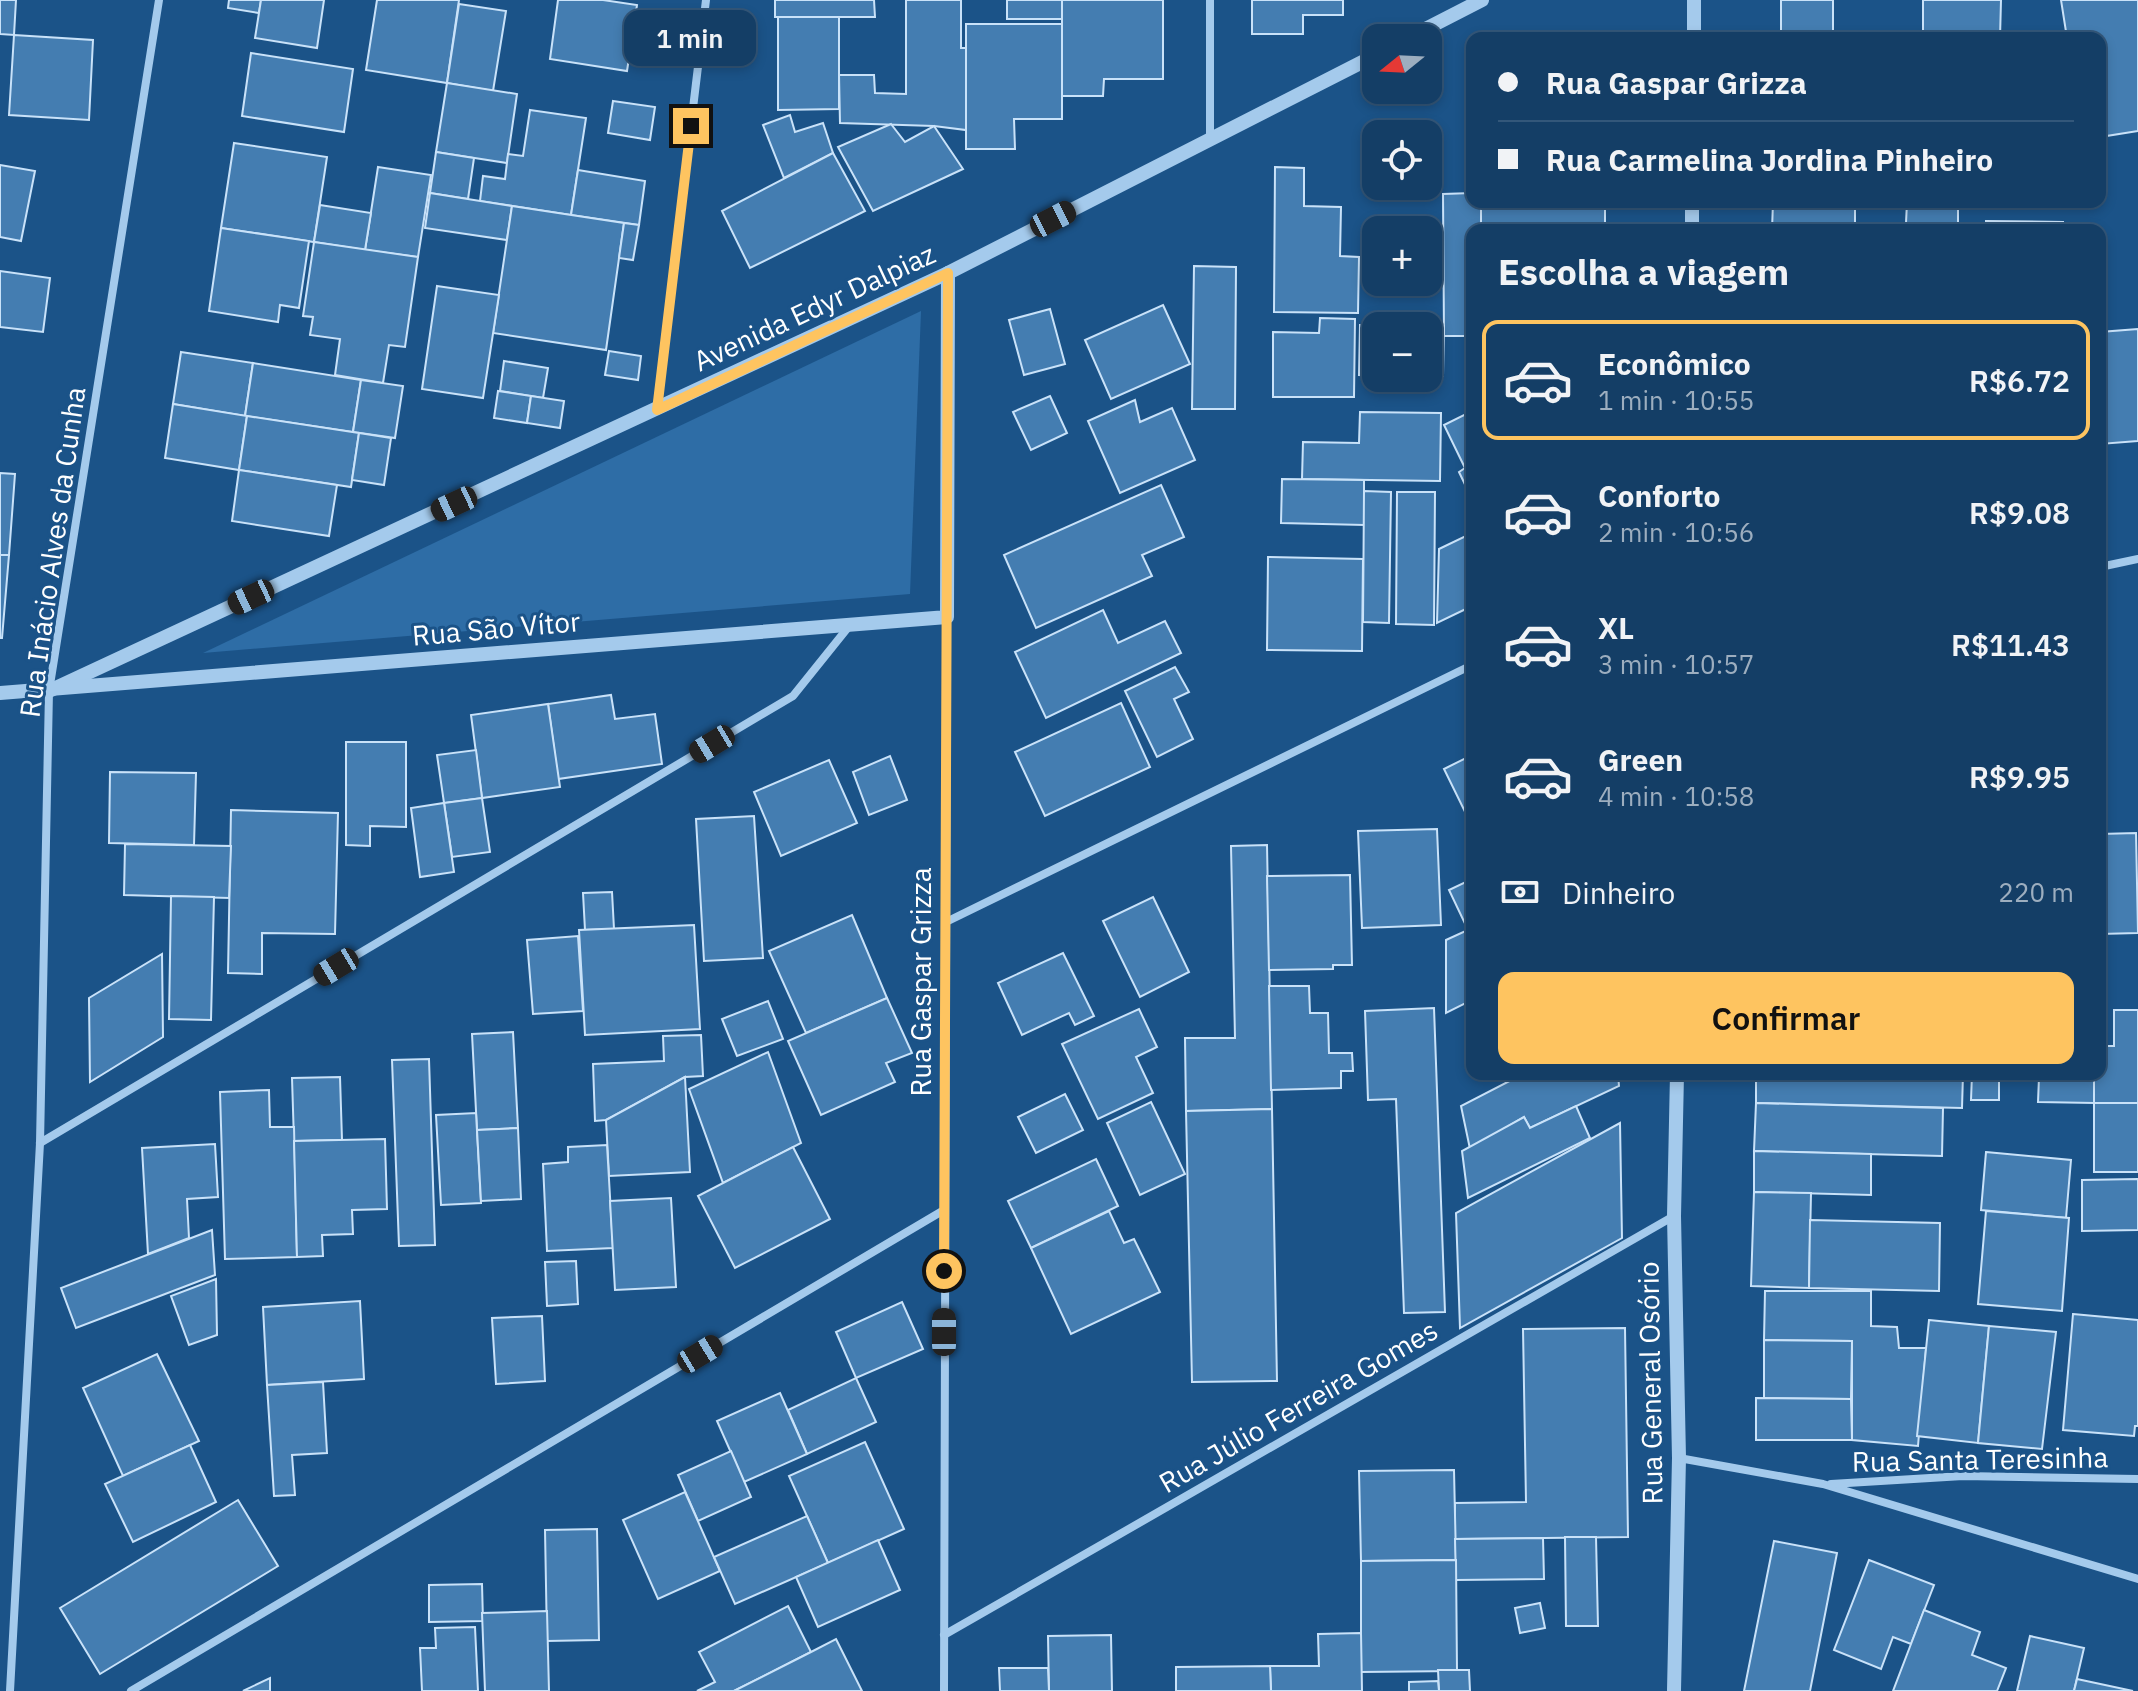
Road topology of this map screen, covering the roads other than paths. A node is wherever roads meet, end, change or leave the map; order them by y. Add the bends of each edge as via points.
1 (159, 0) edge
2 (706, 0) edge
3 (1210, 0) edge
4 (1482, 0) edge
5 (1694, 0) edge
6 (1435, 24) edge
7 (1694, 32) edge
8 (1362, 62) edge
9 (1210, 140) junction
10 (948, 273) junction
11 (657, 410) junction
12 (2138, 559) edge
13 (2106, 566) edge
14 (947, 617) junction
15 (850, 625) junction
16 (1466, 668) edge
17 (49, 691) junction
18 (0, 693) edge
19 (946, 922) junction
20 (1677, 1080) edge
21 (40, 1143) junction
22 (944, 1210) junction
23 (1674, 1216) junction
24 (1679, 1458) junction
25 (2138, 1479) edge
26 (1823, 1484) junction
27 (2138, 1579) edge
28 (944, 1635) junction
29 (10, 1691) edge
30 (131, 1691) edge
31 (944, 1691) edge
32 (1674, 1691) edge

1 - 17 street, Rua Inácio Alves da Cunha
2 - 11 street
3 - 9 street
4 - 6 street
5 - 7 street
8 - 9 street, Avenida Edyr Dalpiaz
9 - 10 street, Avenida Edyr Dalpiaz
10 - 11 street, Avenida Edyr Dalpiaz
10 - 14 street, Rua Gaspar Grizza
11 - 17 street, Avenida Edyr Dalpiaz
12 - 13 street
14 - 15 street, Rua São Vítor
14 - 19 street, Rua Gaspar Grizza
15 - 17 street, Rua São Vítor
15 - 21 street via 793,696
16 - 19 street
17 - 18 street, Rua São Vítor
17 - 21 street, Rua Inácio Alves da Cunha
19 - 22 street, Rua Gaspar Grizza
20 - 23 street, Rua General Osório
21 - 29 street, Rua Inácio Alves da Cunha
22 - 28 street, Rua Gaspar Grizza
22 - 30 street
23 - 24 street, Rua General Osório
23 - 28 street, Rua Júlio Ferreira Gomes
24 - 26 street
24 - 32 street, Rua General Osório
25 - 26 street, Rua Santa Teresinha via 1963,1476
26 - 27 street
28 - 31 street, Rua Gaspar Grizza

